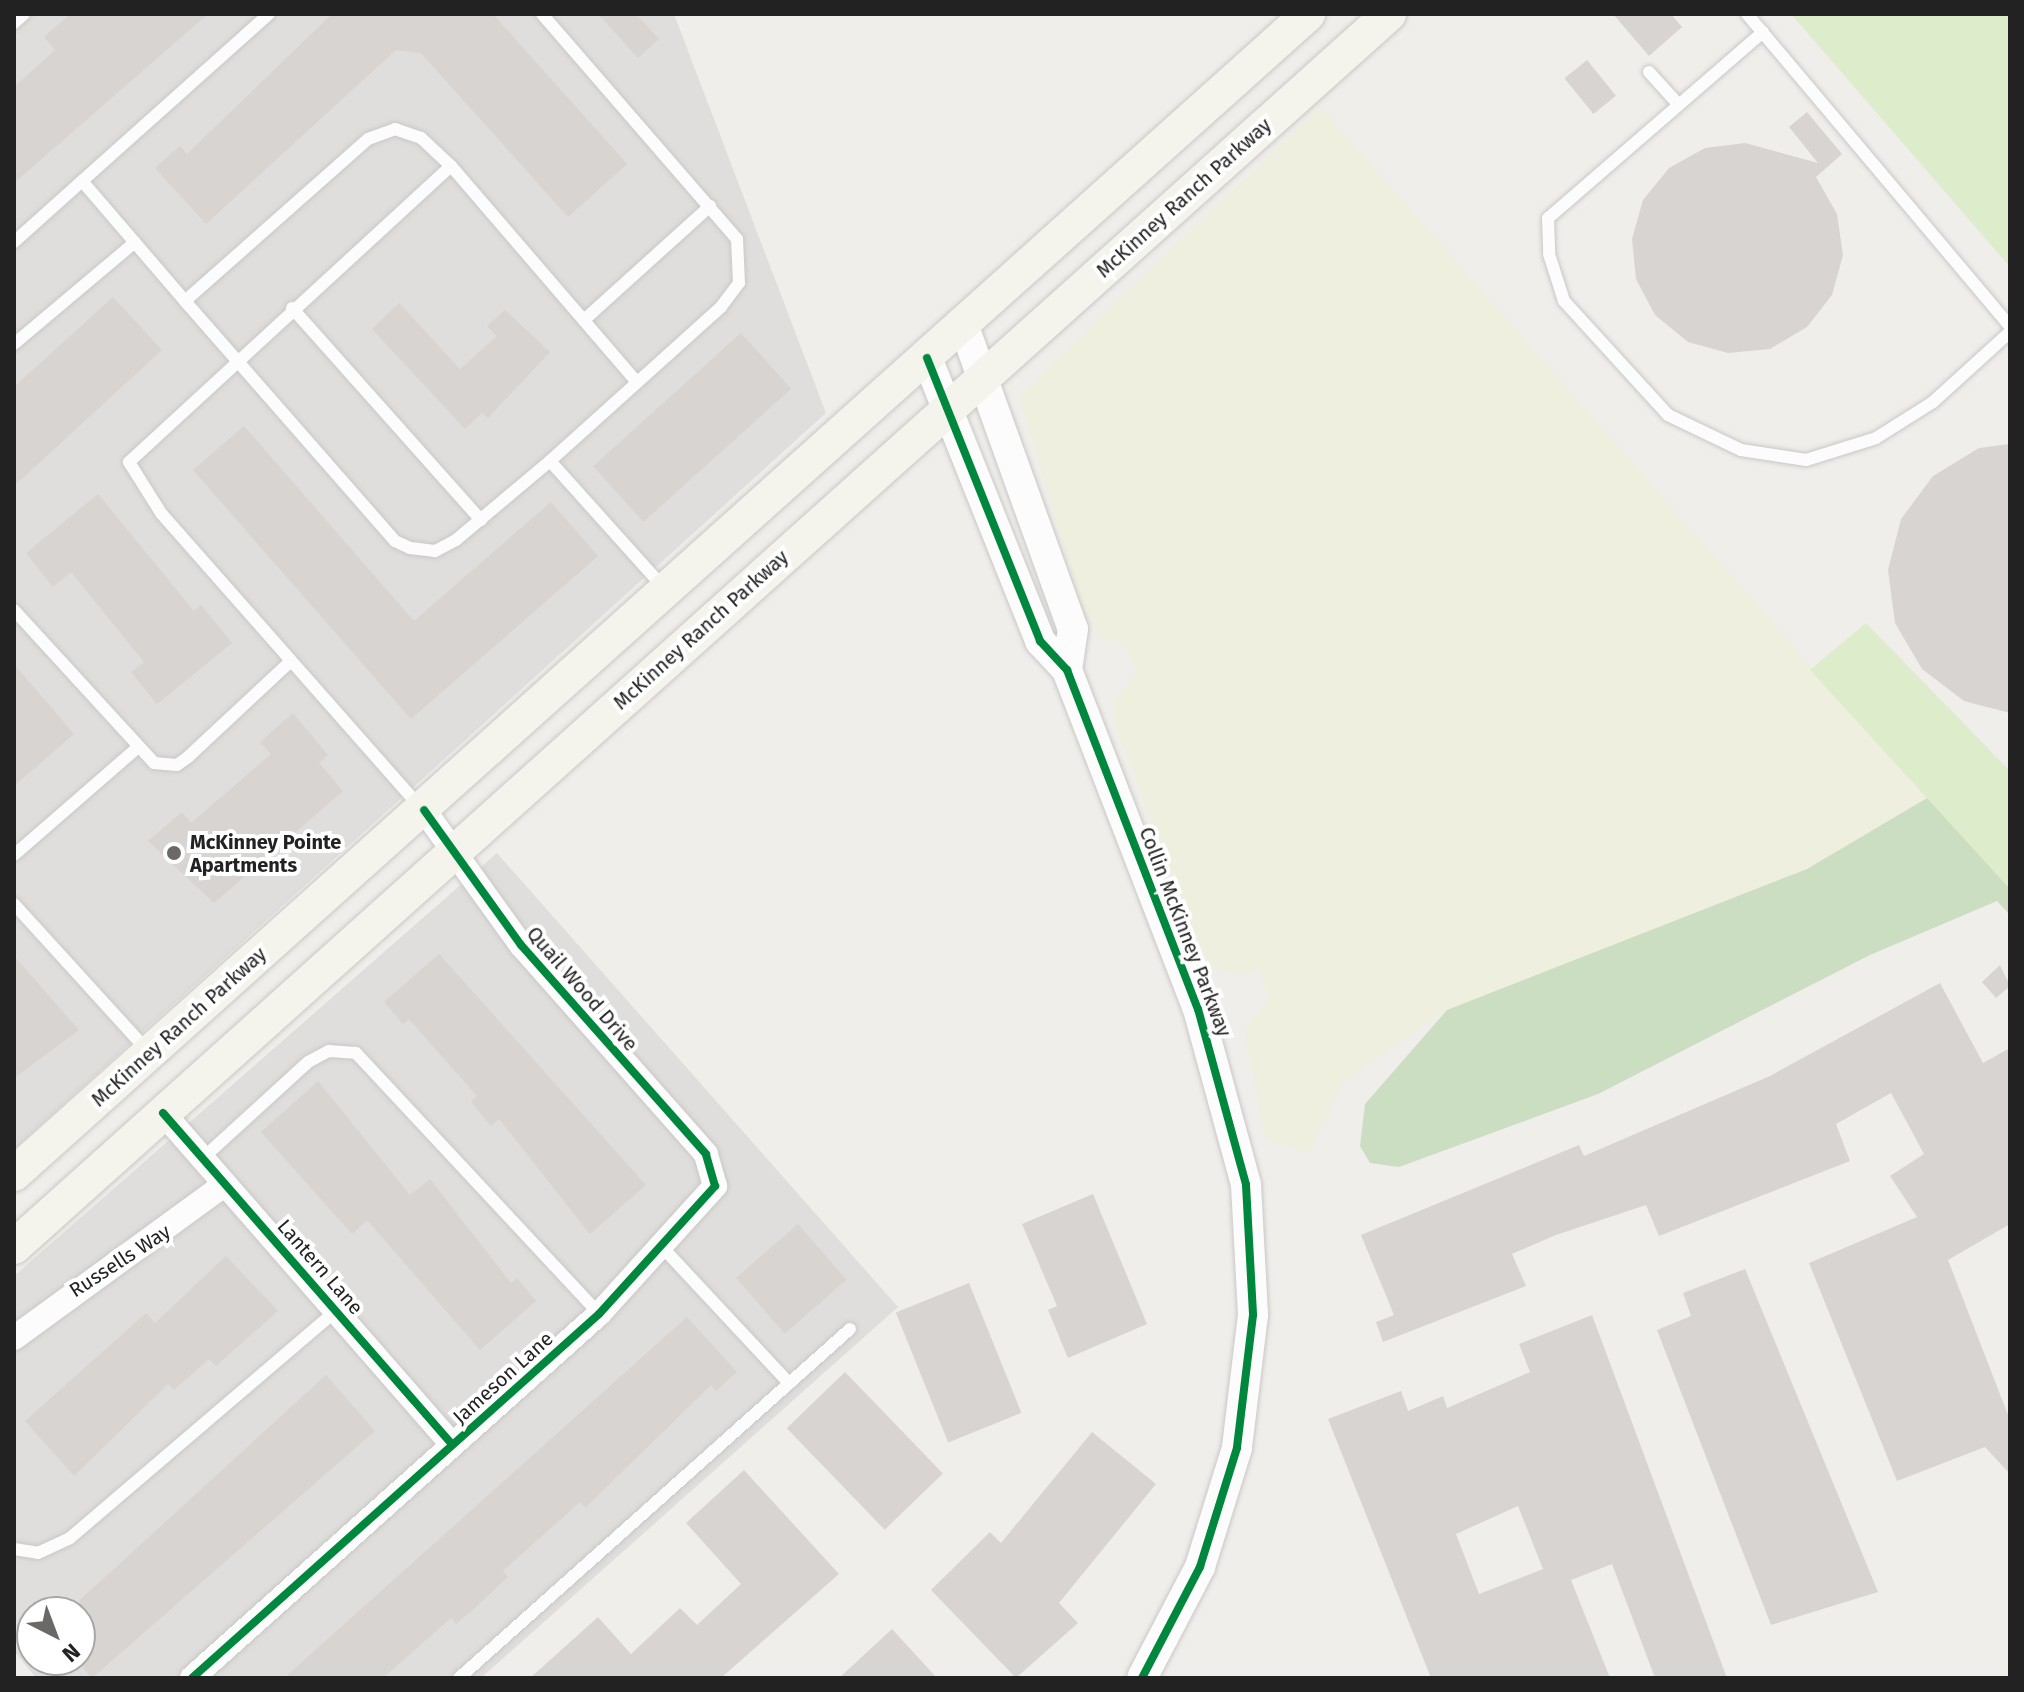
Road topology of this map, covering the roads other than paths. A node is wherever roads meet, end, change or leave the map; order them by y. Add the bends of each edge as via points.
1 (24, 14) edge
2 (269, 14) edge
3 (542, 14) edge
4 (1308, 14) edge
5 (1389, 14) edge
6 (1747, 14) edge
7 (14, 23) edge
8 (1763, 32) junction
9 (1649, 72) dead end
10 (1678, 104) junction
11 (451, 166) junction
12 (82, 181) junction
13 (710, 206) junction
14 (14, 242) edge
15 (135, 242) junction
16 (185, 301) junction
17 (292, 308) junction
18 (584, 320) junction
19 (963, 324) junction
20 (2010, 326) edge
21 (2010, 332) edge
22 (14, 344) edge
23 (927, 358) junction
24 (236, 359) junction
25 (983, 379) junction
26 (637, 382) junction
27 (947, 410) junction
28 (550, 461) junction
29 (481, 520) junction
30 (667, 591) junction
31 (17, 619) edge
32 (290, 662) junction
33 (1067, 670) junction
34 (137, 748) junction
35 (424, 810) junction
36 (454, 851) junction
37 (14, 855) edge
38 (14, 904) edge
39 (149, 1053) junction
40 (163, 1113) junction
41 (203, 1158) junction
42 (14, 1174) edge
43 (225, 1184) junction
44 (715, 1186) joint
45 (14, 1247) edge
46 (663, 1248) junction
47 (337, 1310) junction
48 (599, 1314) junction
49 (850, 1329) dead end
50 (14, 1338) edge
51 (789, 1383) junction
52 (452, 1444) junction
53 (14, 1549) edge
54 (192, 1678) edge
55 (459, 1678) edge
56 (1142, 1678) edge

1 - 7 lane
2 - 12 lane
3 - 13 lane
4 - 19 main road, McKinney Ranch Parkway
5 - 25 main road, McKinney Ranch Parkway
6 - 8 lane
8 - 10 lane
8 - 20 lane
9 - 10 lane
10 - 21 lane via 1548,218 1549,254 1564,301 1668,415 1741,450 1806,460 1876,438 1933,402
11 - 16 lane via 421,138 395,129 368,139
11 - 17 lane
11 - 18 lane
12 - 14 lane
12 - 15 lane
13 - 18 lane
13 - 26 lane via 737,239 739,283
15 - 16 lane
15 - 22 lane
16 - 24 lane
17 - 24 lane
17 - 29 lane
18 - 26 lane
19 - 23 main road, McKinney Ranch Parkway
19 - 25 street, Collin McKinney Parkway
23 - 27 street, Collin McKinney Parkway
23 - 30 main road, McKinney Ranch Parkway
24 - 29 lane via 395,541 435,551
24 - 32 lane via 129,462 139,488
25 - 27 main road, McKinney Ranch Parkway
25 - 33 street, Collin McKinney Parkway via 1073,629
26 - 28 lane
27 - 33 street, Collin McKinney Parkway via 1040,641
27 - 36 main road, McKinney Ranch Parkway
28 - 29 lane
28 - 30 lane
30 - 35 main road, McKinney Ranch Parkway
31 - 34 lane
32 - 34 lane via 177,765 154,763
32 - 35 lane
33 - 56 street, Collin McKinney Parkway via 1215,1057 1252,1223 1251,1343 1237,1448 1200,1567
34 - 37 lane
35 - 36 street, Quail Wood Drive
35 - 39 main road, McKinney Ranch Parkway
36 - 40 main road, McKinney Ranch Parkway
36 - 44 street, Quail Wood Drive via 542,971 700,1146
38 - 39 lane
39 - 42 main road, McKinney Ranch Parkway
40 - 41 street, Lantern Lane
40 - 45 main road, McKinney Ranch Parkway
41 - 43 street, Lantern Lane
41 - 48 lane via 308,1062 329,1051 356,1053 516,1216
43 - 47 street, Lantern Lane
43 - 50 street, Russells Way
44 - 46 street, Jameson Lane
46 - 48 street, Jameson Lane
46 - 51 lane
47 - 52 street, Lantern Lane
47 - 53 lane via 70,1538 38,1553
48 - 52 street, Jameson Lane
49 - 51 lane
51 - 55 lane
52 - 54 street, Jameson Lane

